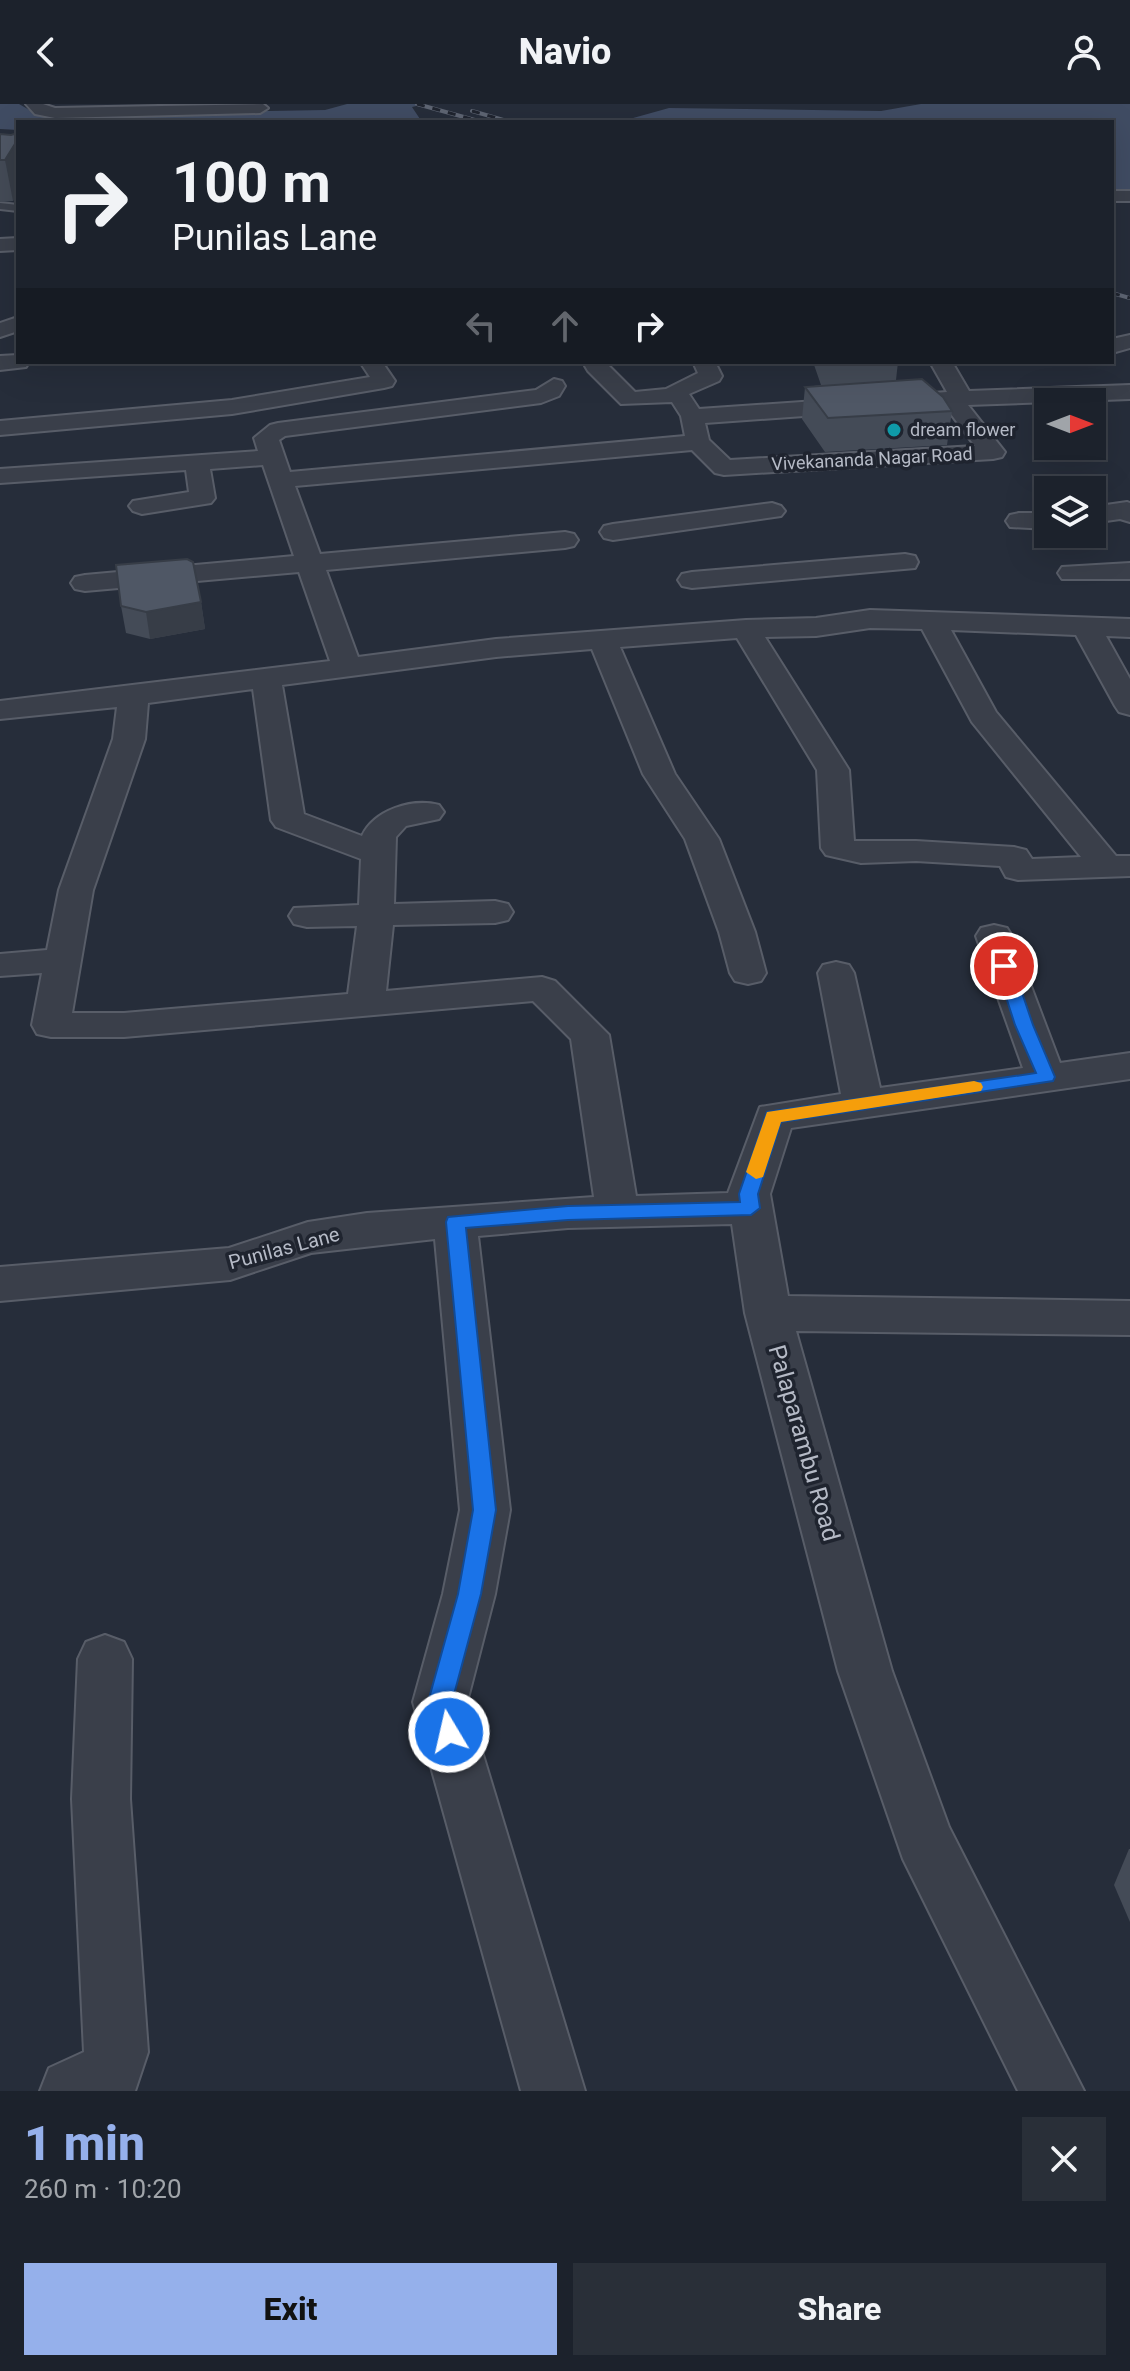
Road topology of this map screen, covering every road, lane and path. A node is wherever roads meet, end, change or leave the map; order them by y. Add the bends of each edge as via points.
1 (34, 104) edge
2 (260, 108) dead end
3 (372, 364) edge
4 (705, 364) edge
5 (942, 364) edge
6 (596, 366) dead end
7 (330, 368) dead end
8 (351, 386) junction
9 (554, 386) dead end
10 (1130, 392) edge
11 (678, 395) junction
12 (956, 399) junction
13 (692, 417) junction
14 (0, 428) edge
15 (698, 442) junction
16 (197, 462) junction
17 (276, 469) junction
18 (0, 476) edge
19 (142, 506) dead end
20 (772, 511) dead end
21 (1106, 513) edge
22 (1130, 514) edge
23 (1019, 521) dead end
24 (1034, 521) edge
25 (662, 526) junction
26 (613, 532) dead end
27 (565, 540) dead end
28 (311, 562) junction
29 (905, 562) dead end
30 (1130, 571) edge
31 (1072, 573) dead end
32 (692, 580) junction
33 (85, 583) dead end
34 (932, 622) junction
35 (1086, 626) junction
36 (1130, 628) edge
37 (733, 630) junction
38 (602, 639) junction
39 (347, 667) junction
40 (266, 677) junction
41 (134, 696) junction
42 (1130, 706) edge
43 (0, 710) edge
44 (427, 812) dead end
45 (378, 854) junction
46 (1119, 867) edge
47 (495, 912) dead end
48 (376, 915) junction
49 (307, 916) dead end
50 (994, 936) dead end
51 (63, 960) junction
52 (0, 965) edge
53 (748, 973) dead end
54 (836, 973) dead end
55 (366, 1004) junction
56 (1130, 1066) edge
57 (1046, 1077) junction
58 (863, 1104) junction
59 (751, 1208) junction
60 (617, 1212) junction
61 (455, 1222) junction
62 (0, 1284) edge
63 (768, 1313) junction
64 (1130, 1318) edge
65 (105, 1659) dead end
66 (72, 2091) edge
67 (553, 2091) edge
68 (1052, 2091) edge

1 - 2 street via 55,113
3 - 8 street via 384,381
4 - 11 street via 711,376 676,391
5 - 12 street
6 - 11 street via 629,399
7 - 8 street
8 - 14 street via 232,407
9 - 17 street via 541,396 278,430 266,438
10 - 12 street
11 - 13 street
12 - 13 street
12 - 15 street, Vivekananda Nagar Road via 993,452 724,468
13 - 15 street
15 - 17 street
16 - 17 street
16 - 18 street
16 - 19 street via 202,498
17 - 28 street
20 - 25 street
21 - 22 street
23 - 24 street
25 - 26 street
25 - 32 street
27 - 28 street
28 - 33 street
28 - 39 street
29 - 32 street
30 - 31 street
32 - 37 street
34 - 35 street
34 - 37 street via 870,619
34 - 46 street via 983,715
35 - 36 street
35 - 42 street
37 - 38 street
37 - 46 street via 833,770 838,848 1014,857 1018,870
38 - 39 street
38 - 53 street via 659,774 702,839
39 - 40 street
40 - 41 street
40 - 45 street via 288,820
41 - 43 street
41 - 51 street via 129,739 76,890
44 - 45 street via 395,819 379,834
45 - 48 street
47 - 48 street
48 - 49 street
48 - 55 street
50 - 57 street
51 - 52 street
51 - 55 street via 51,1025 124,1025
54 - 58 street
55 - 60 street via 542,989 590,1035
56 - 57 street, Palaparambu Road
57 - 58 street, Palaparambu Road
58 - 59 street, Palaparambu Road via 774,1117 749,1194
59 - 60 street, Punilas Lane
59 - 63 street, Palaparambu Road
60 - 61 street, Punilas Lane
61 - 62 street, Punilas Lane via 308,1238 230,1264
61 - 67 street via 485,1510 440,1702
63 - 64 street
63 - 68 street, Palaparambu Road via 865,1671 924,1839
65 - 66 street via 101,1799 116,2052 110,2075

